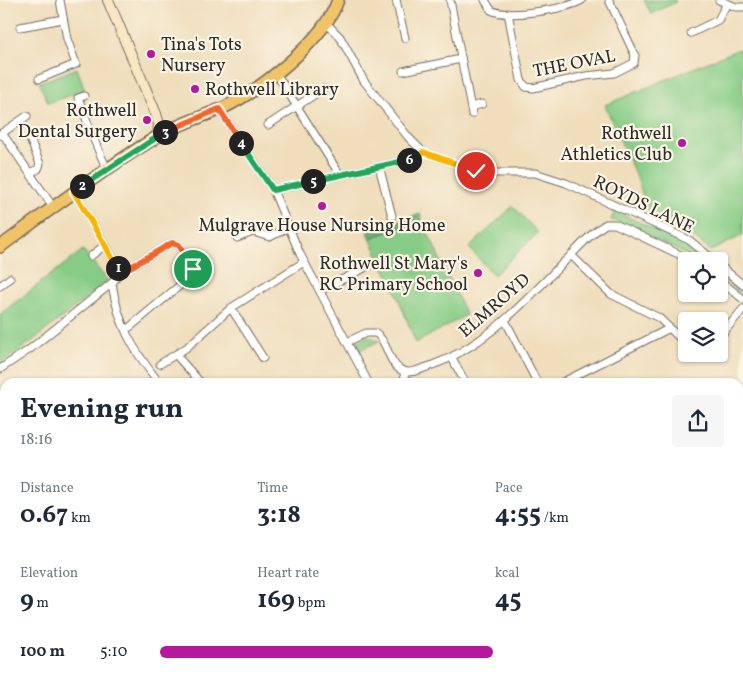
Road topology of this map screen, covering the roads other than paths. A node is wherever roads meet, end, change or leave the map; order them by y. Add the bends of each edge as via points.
1 (60, 0) edge
2 (108, 0) edge
3 (338, 0) edge
4 (396, 0) edge
5 (450, 0) edge
6 (485, 0) edge
7 (582, 0) edge
8 (609, 0) edge
9 (719, 0) edge
10 (726, 4) junction
11 (743, 7) edge
12 (508, 13) junction
13 (63, 19) junction
14 (326, 23) junction
15 (20, 27) dead end
16 (690, 33) dead end
17 (405, 38) dead end
18 (461, 59) junction
19 (403, 71) dead end
20 (276, 73) junction
21 (39, 79) dead end
22 (323, 89) dead end
23 (84, 96) dead end
24 (482, 104) dead end
25 (297, 107) junction
26 (219, 109) junction
27 (27, 116) dead end
28 (268, 125) dead end
29 (1, 134) edge
30 (158, 136) junction
31 (29, 138) dead end
32 (423, 152) junction
33 (379, 166) junction
34 (107, 168) junction
35 (30, 174) junction
36 (340, 175) junction
37 (273, 190) junction
38 (74, 192) junction
39 (53, 207) junction
40 (392, 216) dead end
41 (606, 224) joint
42 (289, 226) junction
43 (235, 238) dead end
44 (105, 245) junction
45 (0, 247) edge
46 (703, 252) edge
47 (678, 254) edge
48 (571, 255) junction
49 (91, 256) dead end
50 (304, 262) junction
51 (374, 263) dead end
52 (118, 267) junction
53 (728, 272) edge
54 (10, 278) dead end
55 (112, 284) junction
56 (743, 285) edge
57 (0, 286) edge
58 (728, 287) edge
59 (320, 291) junction
60 (743, 299) edge
61 (231, 308) junction
62 (743, 309) edge
63 (505, 320) junction
64 (130, 327) dead end
65 (728, 327) edge
66 (670, 328) junction
67 (678, 336) edge
68 (347, 342) junction
69 (176, 355) junction
70 (263, 358) dead end
71 (452, 358) junction
72 (160, 364) dead end
73 (0, 369) edge
74 (404, 372) junction
75 (155, 378) edge
76 (196, 378) edge
77 (366, 378) edge
78 (405, 378) edge
79 (463, 378) edge
80 (534, 378) edge
81 (571, 378) edge

1 - 13 street
2 - 30 street via 156,114
3 - 14 main road
4 - 17 street
5 - 18 street
6 - 12 street via 490,10
7 - 12 street via 566,6
8 - 12 street, THE OVAL via 635,55 634,63 614,73 532,88 526,87 521,80
9 - 10 street
10 - 11 street
10 - 16 street via 718,20
13 - 15 street
13 - 21 street via 76,64
14 - 20 main road via 299,54
14 - 32 street, ROYDS LANE via 340,37 364,81
18 - 19 street
18 - 24 street via 471,110
20 - 25 street
20 - 26 main road via 248,94
22 - 25 street
23 - 34 street via 78,98
25 - 28 street
25 - 36 street
26 - 30 main road
26 - 37 street
27 - 29 street
29 - 35 street
30 - 34 main road
31 - 35 street via 40,164
32 - 33 street via 413,160
32 - 46 street, ROYDS LANE via 481,173 535,173 566,183 683,237
33 - 36 street
33 - 40 street
34 - 38 main road
35 - 39 street
36 - 37 street
37 - 42 street
38 - 39 main road
38 - 44 street
39 - 45 main road
41 - 47 street, ROYDS LANE via 615,224
41 - 48 street, ELMROYD
42 - 43 street via 270,236 253,232
42 - 50 street
44 - 49 street
44 - 52 street
48 - 63 street, ELMROYD
48 - 66 street via 611,294 652,313
50 - 59 street
50 - 61 street
51 - 59 street
52 - 55 street via 118,275
52 - 64 street via 125,270 165,250 172,243 179,245 192,265 192,274 135,318
53 - 56 street
54 - 57 street
55 - 73 street
55 - 75 street via 135,352
58 - 60 street
59 - 68 street
61 - 69 street
61 - 70 street
62 - 65 street
63 - 71 street, ELMROYD via 479,342
63 - 80 street
66 - 67 street
66 - 81 street
68 - 74 street via 366,333 376,333 396,366
68 - 77 street
69 - 72 street
69 - 76 street
71 - 74 street, ELMROYD
71 - 79 street
74 - 78 street

